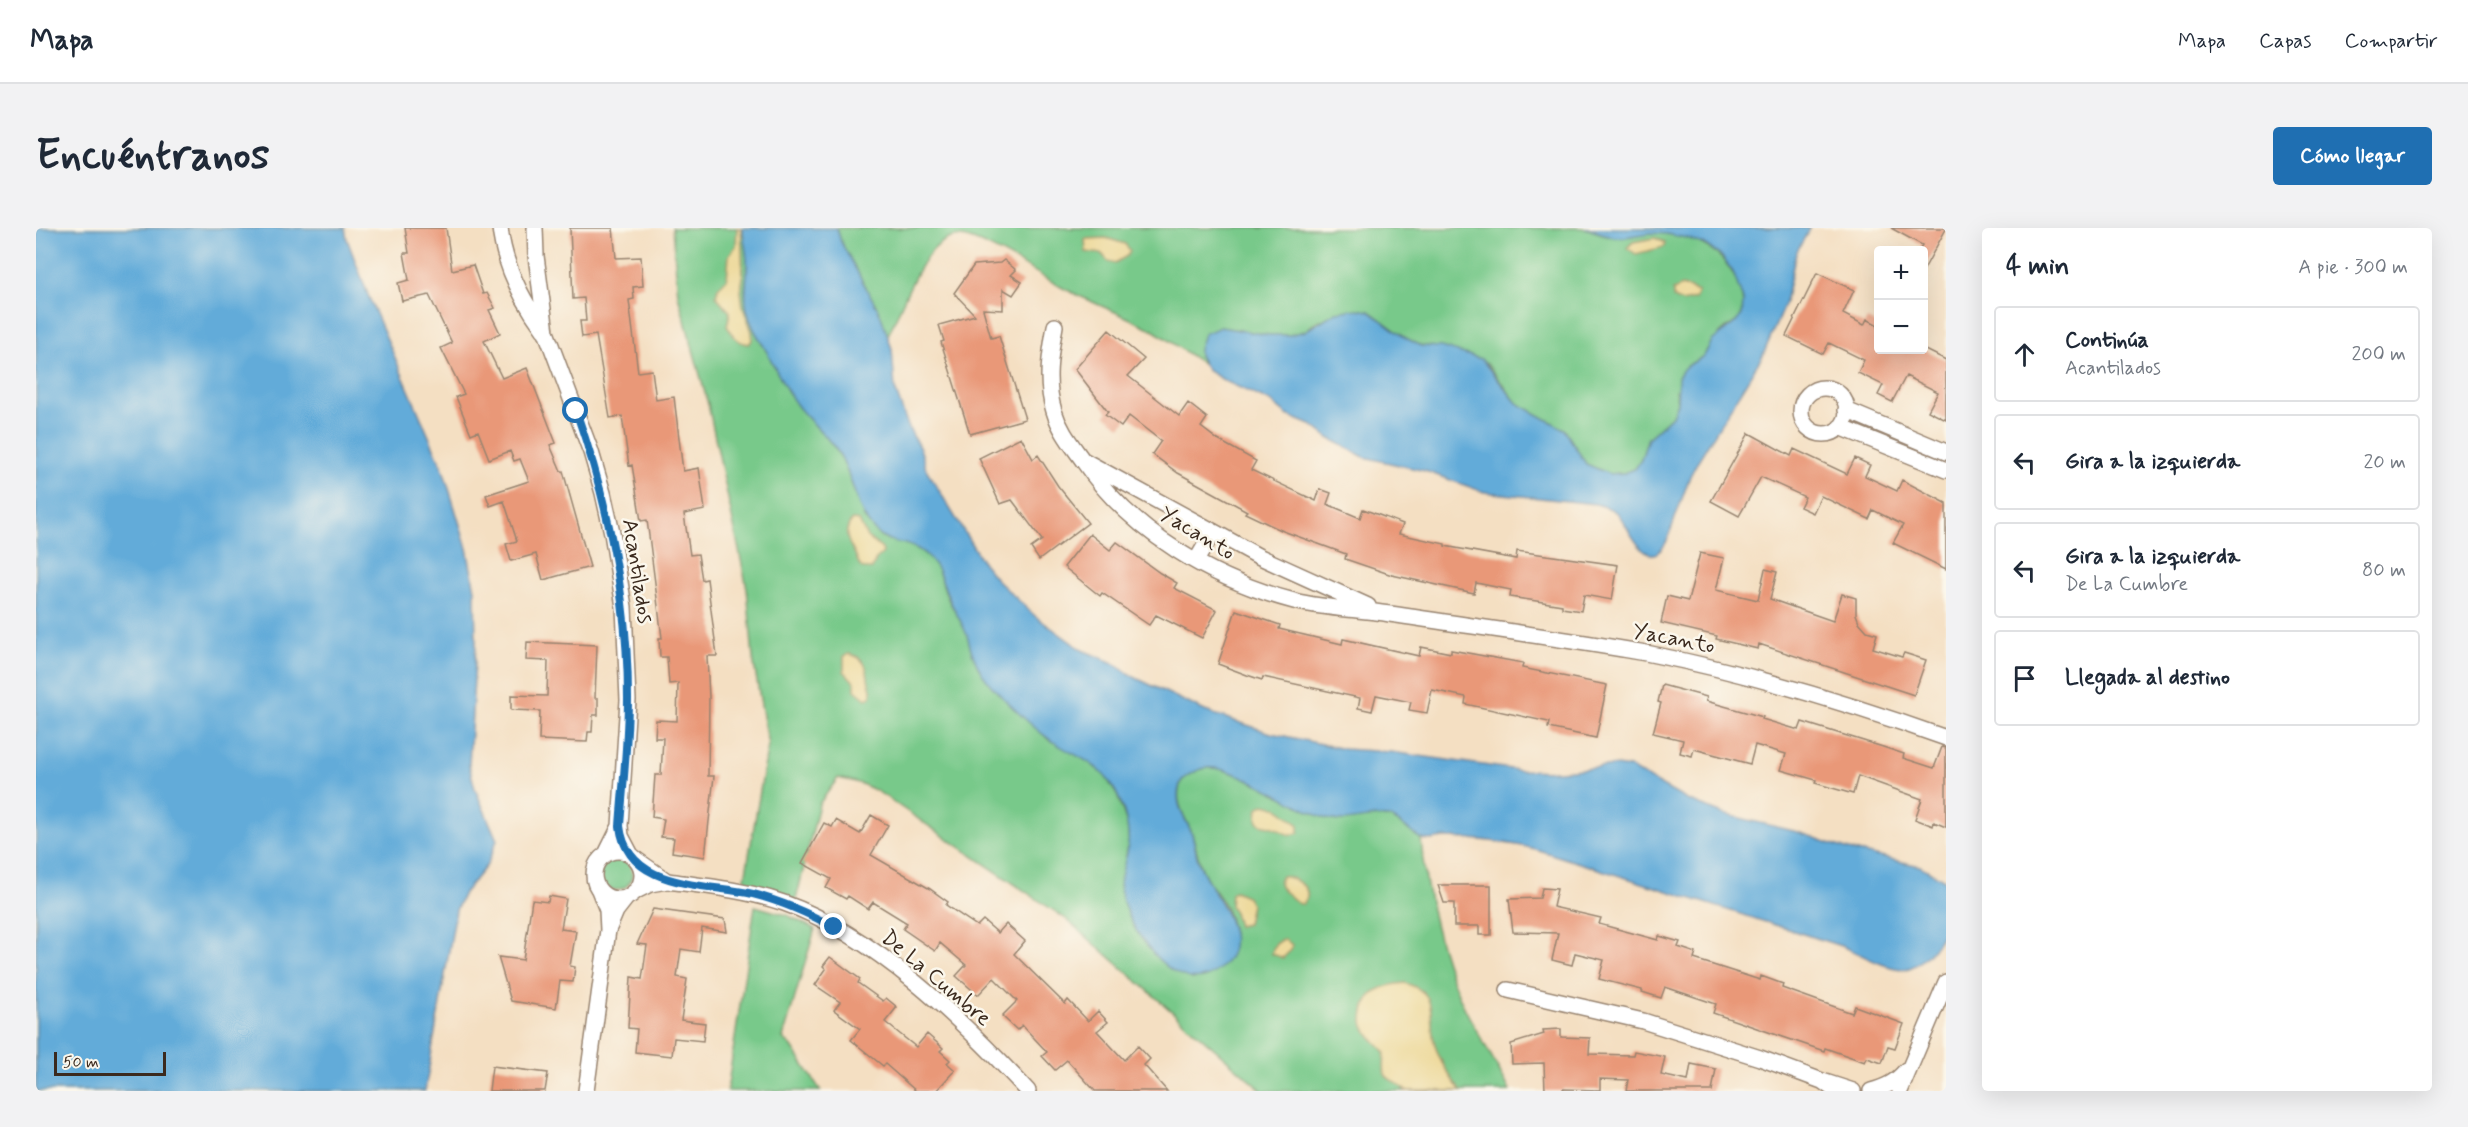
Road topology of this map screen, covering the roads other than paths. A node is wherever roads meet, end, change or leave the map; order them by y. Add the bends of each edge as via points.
1 (500, 228) edge
2 (535, 228) edge
3 (1055, 326) dead end
4 (546, 332) junction
5 (1846, 410) junction
6 (1840, 427) junction
7 (1946, 452) edge
8 (1083, 460) junction
9 (1946, 470) edge
10 (1214, 532) junction
11 (1196, 561) junction
12 (1386, 613) junction
13 (1946, 738) edge
14 (620, 826) junction
15 (606, 854) junction
16 (634, 857) junction
17 (667, 881) junction
18 (600, 890) junction
19 (631, 894) junction
20 (608, 930) junction
21 (1946, 982) edge
22 (1508, 990) dead end
23 (1915, 1058) junction
24 (1822, 1081) junction
25 (586, 1091) edge
26 (1028, 1091) edge
27 (1836, 1091) edge
28 (1853, 1091) edge
29 (1870, 1091) edge
30 (1900, 1091) edge

1 - 4 street, Acantilados via 515,281 527,307
2 - 4 street, Acantilados
3 - 8 street, Yacanto via 1050,398 1059,425
4 - 14 street, Acantilados via 591,452 618,566 628,700
5 - 6 street
5 - 6 street via 1841,395 1827,388 1812,391 1802,402 1802,417 1811,430 1826,433
5 - 7 street
6 - 9 street
8 - 10 street, Yacanto
8 - 11 street, Yacanto via 1107,494 1133,519
10 - 11 street
10 - 12 street, Yacanto
11 - 12 street, Yacanto via 1248,586 1296,602
12 - 13 street, Yacanto via 1556,638 1739,673
14 - 15 street
14 - 16 street via 623,841
15 - 16 street via 619,851
15 - 18 street via 594,871
16 - 17 street
16 - 19 street via 641,879
17 - 19 street
17 - 26 street, De La Cumbre via 753,894 784,903 834,927 913,981
18 - 19 street via 612,898
18 - 20 street
19 - 20 street via 616,911
20 - 25 street
21 - 23 street
22 - 24 street via 1643,1021
23 - 29 street via 1897,1080
23 - 30 street
24 - 27 street
24 - 28 street

